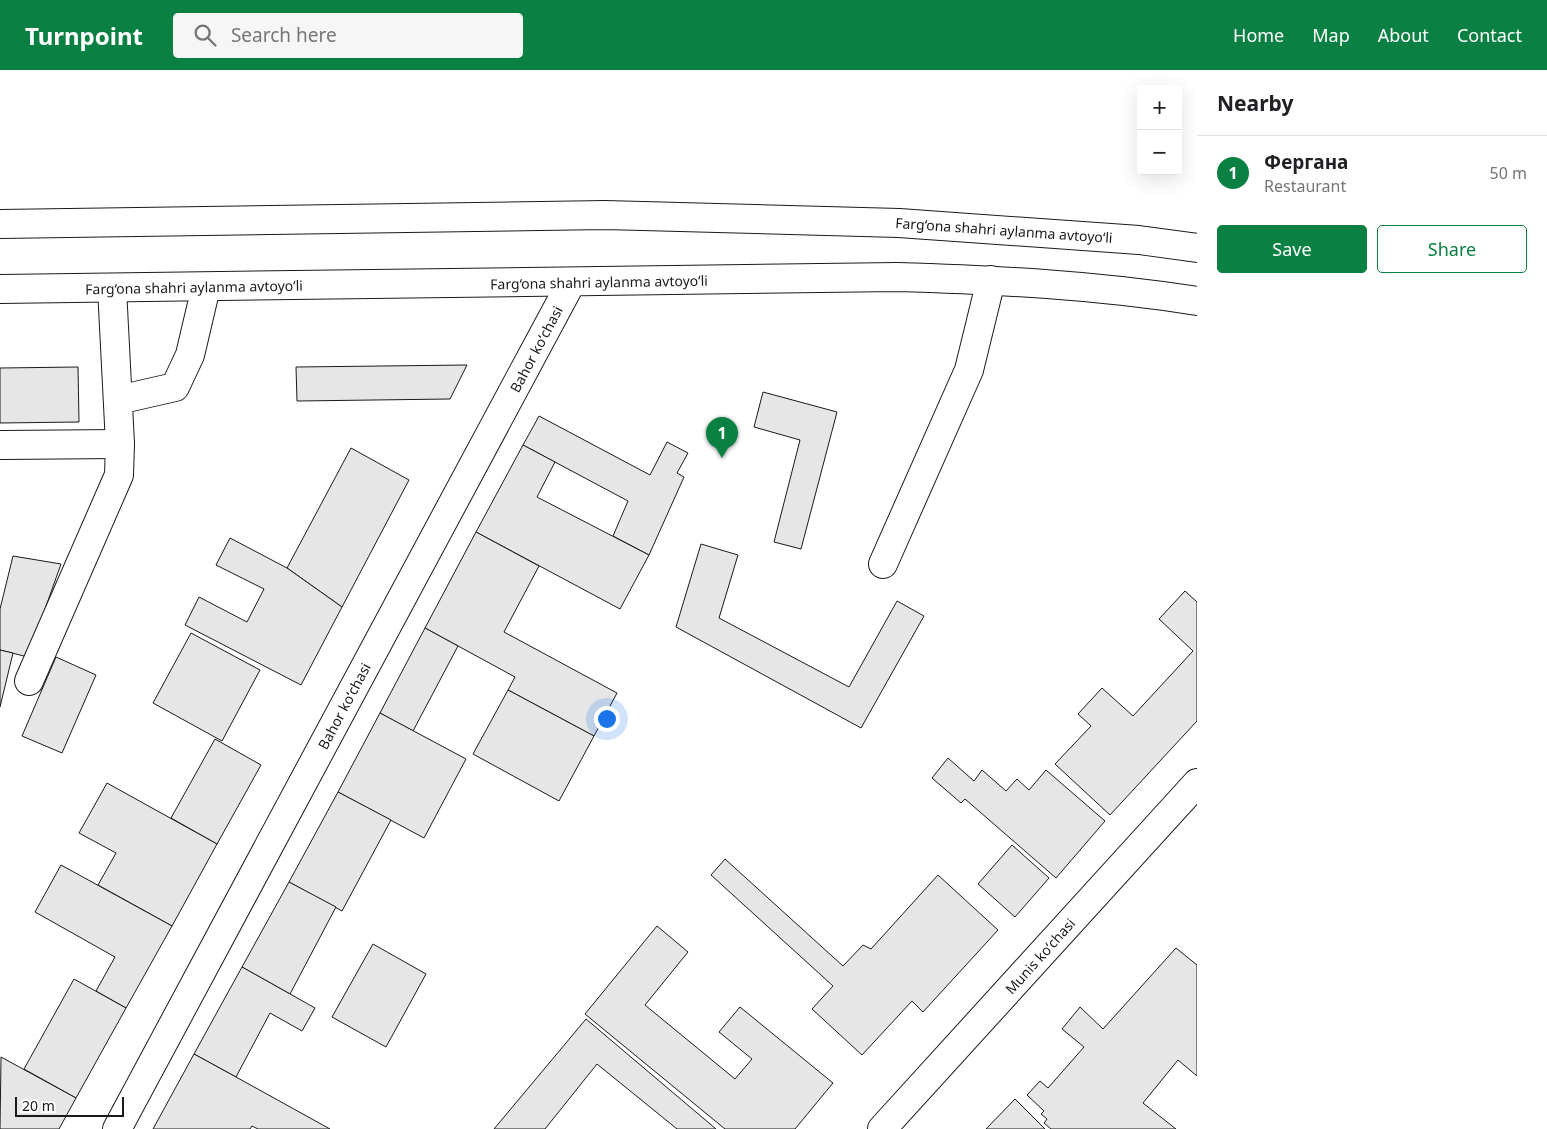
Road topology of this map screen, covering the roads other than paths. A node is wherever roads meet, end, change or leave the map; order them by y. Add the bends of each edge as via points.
1 (0, 224) edge
2 (1197, 248) edge
3 (992, 280) junction
4 (572, 283) junction
5 (206, 287) junction
6 (112, 288) junction
7 (0, 289) edge
8 (1197, 301) edge
9 (118, 400) junction
10 (120, 444) junction
11 (0, 446) edge
12 (884, 564) dead end
13 (29, 681) dead end
14 (1197, 783) edge
15 (117, 1129) edge
16 (882, 1129) edge

1 - 2 main road, Farg‘ona shahri aylanma avtoyo‘li via 605,215 899,223 1139,240
3 - 4 main road, Farg‘ona shahri aylanma avtoyo‘li via 896,277
3 - 8 main road, Farg‘ona shahri aylanma avtoyo‘li via 1130,290
3 - 12 main road via 969,370
4 - 5 main road, Farg‘ona shahri aylanma avtoyo‘li
4 - 15 main road, Bahor koʻchasi
5 - 6 main road, Farg‘ona shahri aylanma avtoyo‘li
5 - 9 main road via 190,355 175,387
6 - 7 main road, Farg‘ona shahri aylanma avtoyo‘li
6 - 9 main road
9 - 10 main road
10 - 11 main road
10 - 13 main road via 119,475
14 - 16 main road, Munis koʻchasi

